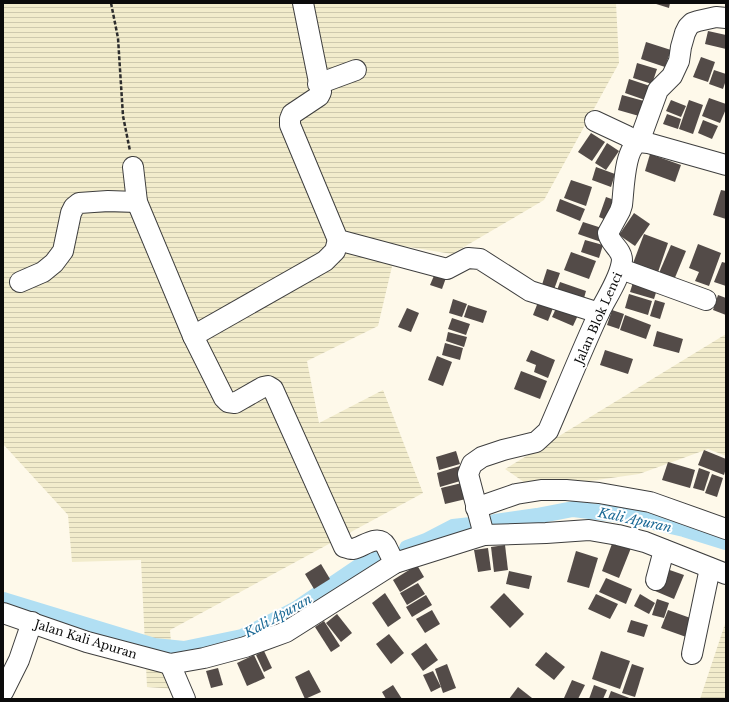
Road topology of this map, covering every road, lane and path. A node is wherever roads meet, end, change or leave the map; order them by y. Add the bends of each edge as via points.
1 (111, 3) edge
2 (303, 3) edge
3 (726, 18) edge
4 (356, 70) dead end
5 (318, 84) junction
6 (595, 121) dead end
7 (638, 142) junction
8 (726, 164) edge
9 (133, 167) joint
10 (137, 202) junction
11 (338, 240) junction
12 (621, 269) junction
13 (20, 282) dead end
14 (706, 300) dead end
15 (599, 313) junction
16 (193, 336) junction
17 (476, 508) junction
18 (726, 529) edge
19 (484, 535) junction
20 (664, 550) junction
21 (395, 563) junction
22 (718, 571) edge
23 (656, 580) dead end
24 (3, 613) edge
25 (32, 622) junction
26 (692, 654) dead end
27 (170, 664) junction
28 (3, 692) edge
29 (185, 699) edge

1 - 9 path via 118,38 123,116
2 - 5 street
3 - 7 street via 698,20 688,27 679,61 672,76 658,90
4 - 5 street
5 - 11 street via 321,92 319,96 292,114 290,125
6 - 7 street
7 - 8 street
7 - 12 street, Jalan Blok Lenci via 626,164 620,212 608,233 622,258
9 - 10 street
10 - 13 street via 79,203 71,212 63,251 43,272
10 - 16 street
11 - 15 street via 447,269 468,258 480,259 530,291
11 - 16 street via 335,251 325,261
12 - 14 street
12 - 15 street, Jalan Blok Lenci
15 - 17 street, Jalan Blok Lenci via 548,431 536,442 482,457 472,464 468,474
16 - 21 street via 228,402 235,404 263,387 273,389 344,547 353,549 373,540 381,541
17 - 18 street via 516,494 541,490 572,490 650,502
17 - 19 street, Jalan Blok Lenci
19 - 20 street via 589,530 645,542
19 - 21 street
20 - 22 street
20 - 23 street
21 - 27 street via 286,632 245,647
22 - 26 street
24 - 25 street, Jalan Kali Apuran
25 - 27 street, Jalan Kali Apuran via 87,642
25 - 28 street via 19,660
27 - 29 street

